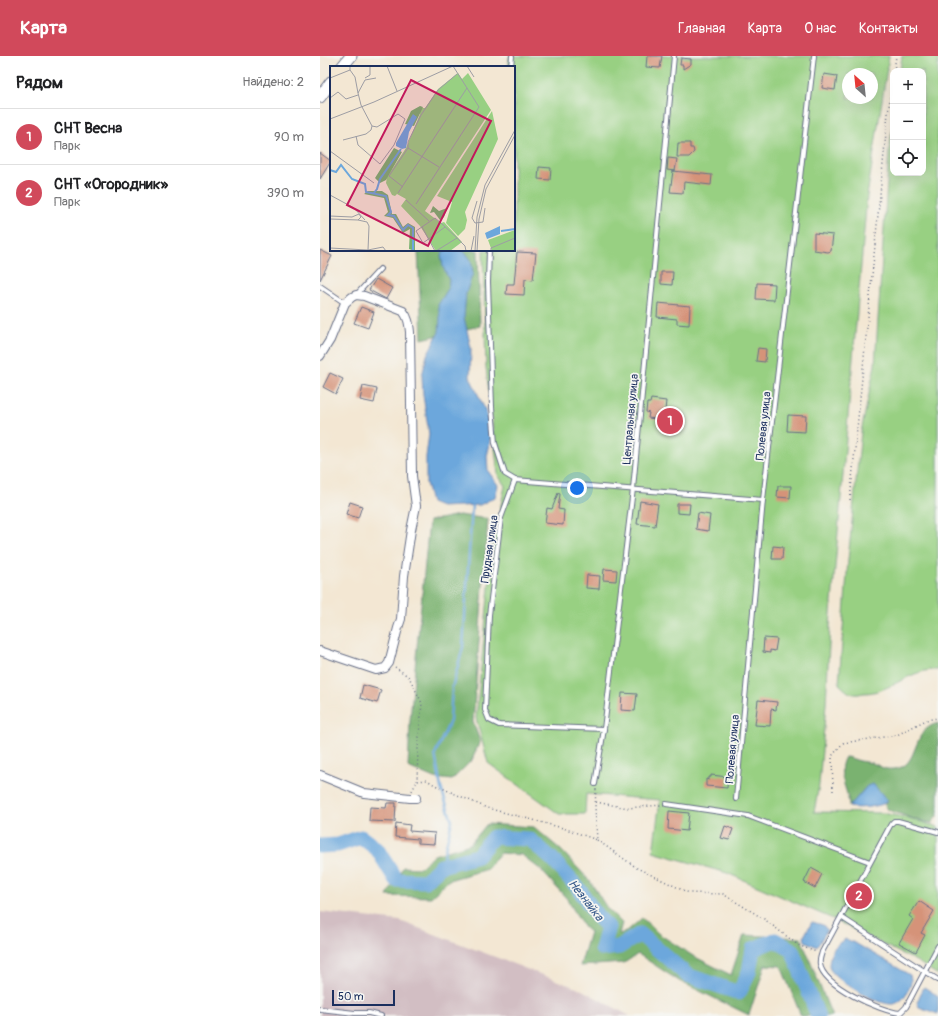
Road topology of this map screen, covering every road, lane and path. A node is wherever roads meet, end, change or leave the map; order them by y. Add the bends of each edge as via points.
1 (351, 56) edge
2 (512, 56) edge
3 (674, 56) edge
4 (814, 56) edge
5 (896, 56) edge
6 (343, 66) edge
7 (511, 66) edge
8 (894, 68) edge
9 (330, 83) edge
10 (320, 97) edge
11 (890, 99) edge
12 (489, 251) edge
13 (380, 269) dead end
14 (320, 286) edge
15 (356, 295) junction
16 (345, 303) junction
17 (320, 356) edge
18 (516, 480) junction
19 (633, 489) junction
20 (763, 500) junction
21 (850, 500) dead end
22 (320, 651) edge
23 (389, 663) junction
24 (938, 718) edge
25 (604, 729) junction
26 (320, 775) edge
27 (417, 781) junction
28 (595, 784) joint
29 (833, 791) dead end
30 (413, 798) joint
31 (736, 799) dead end
32 (596, 802) junction
33 (666, 804) joint
34 (938, 832) edge
35 (597, 840) junction
36 (870, 862) junction
37 (841, 917) junction
38 (938, 946) edge
39 (822, 955) junction
40 (925, 972) junction
41 (938, 980) edge
42 (320, 1009) edge
43 (381, 1016) edge

1 - 6 main road
2 - 7 lane
3 - 19 lane, Центральная улица
4 - 20 lane, Полевая улица
5 - 8 path
9 - 10 main road
11 - 21 path
12 - 18 lane via 492,407 496,444 506,474
13 - 15 lane
14 - 16 lane
15 - 16 street
15 - 23 street via 403,311 410,327 412,476 416,506 404,576 401,619
16 - 17 street via 330,340
18 - 19 lane
18 - 25 lane, Прудная улица via 501,518 489,614 485,710 489,720 499,725
19 - 20 lane
19 - 25 lane, Центральная улица
20 - 31 lane, Полевая улица
22 - 23 street via 376,670 385,668
23 - 27 path via 409,677 422,702
24 - 29 path via 926,720 897,735 843,743 832,756
25 - 28 lane, Центральная улица
26 - 30 street via 364,793
27 - 30 path via 412,790
27 - 35 path via 426,780 487,808
28 - 32 path
32 - 33 path via 628,808
32 - 35 path
33 - 36 lane via 748,816
34 - 36 lane via 894,821
35 - 39 path via 637,868 689,893 723,894 764,919 798,945
36 - 37 lane
37 - 39 lane
37 - 40 lane
38 - 40 lane
39 - 40 lane via 821,968 838,987 866,1002 894,1012 903,1011
40 - 41 lane
42 - 43 lane

